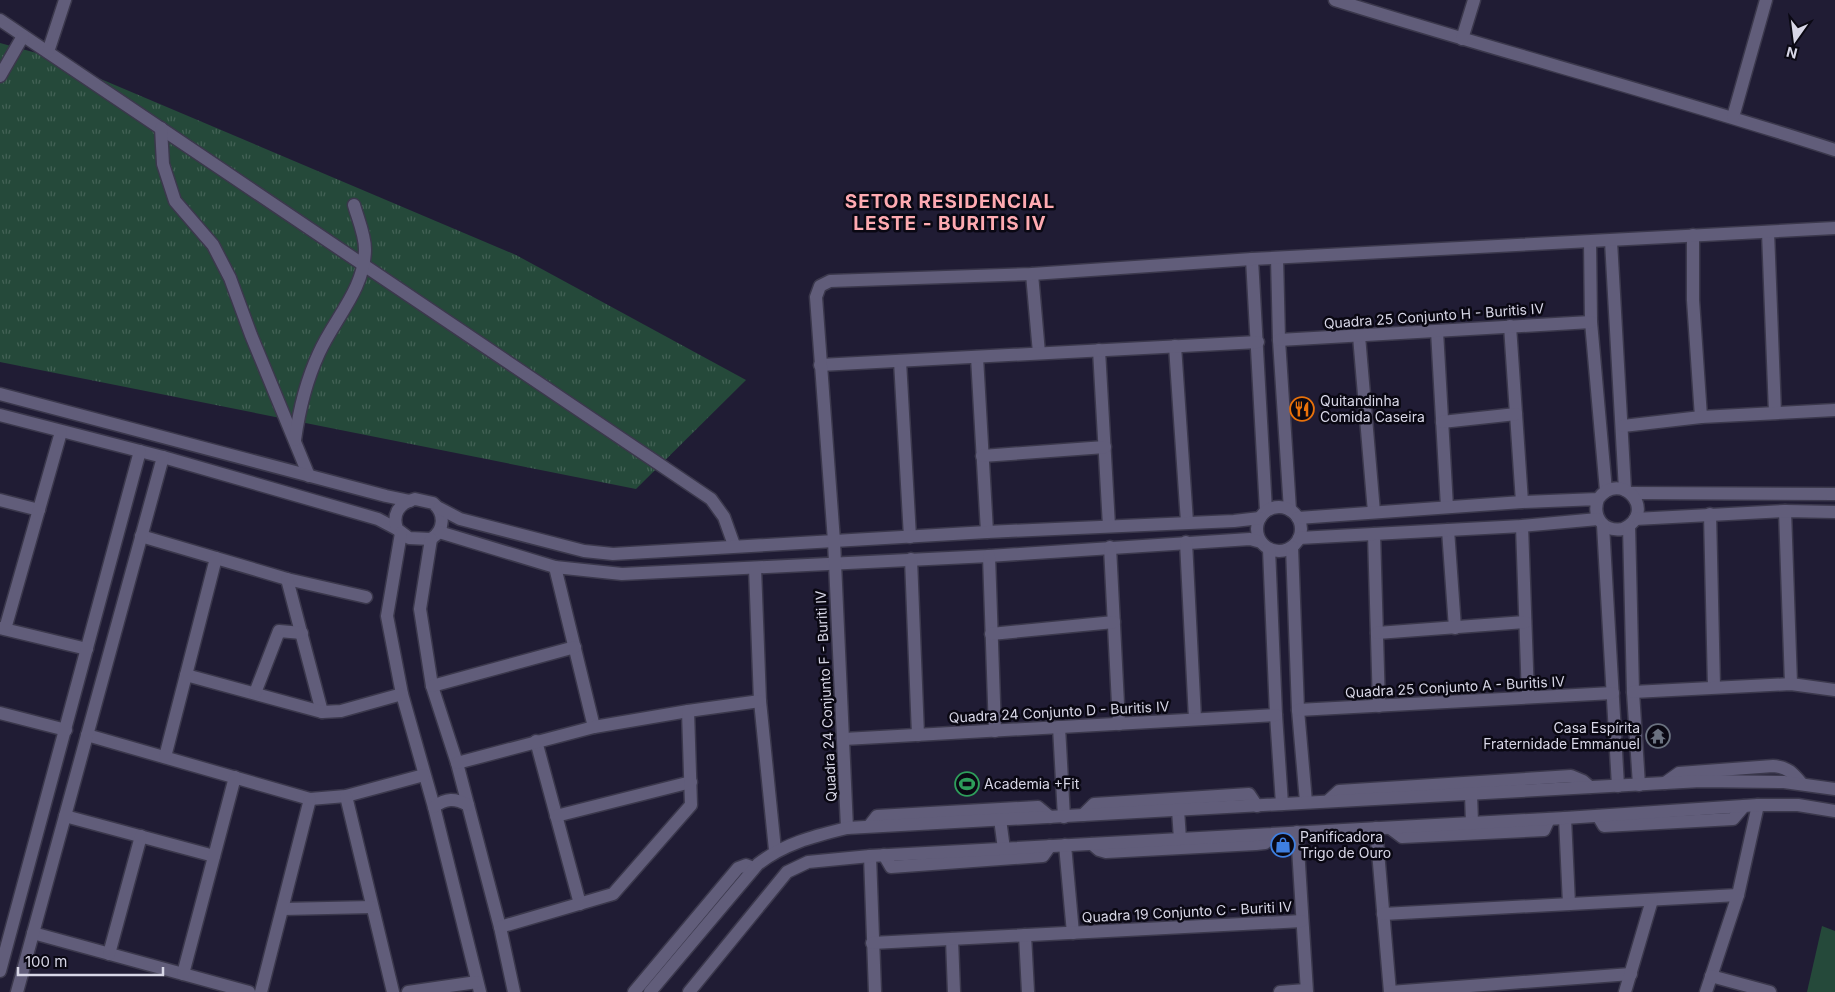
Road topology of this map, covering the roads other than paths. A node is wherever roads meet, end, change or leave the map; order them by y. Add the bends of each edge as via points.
1 (65, 0) edge
2 (1335, 0) edge
3 (1474, 0) edge
4 (1766, 0) edge
5 (0, 20) edge
6 (23, 36) junction
7 (1462, 39) junction
8 (48, 52) junction
9 (0, 76) edge
10 (1733, 117) junction
11 (161, 128) junction
12 (1835, 150) edge
13 (354, 205) dead end
14 (1835, 228) edge
15 (1768, 232) junction
16 (1694, 235) junction
17 (1611, 241) junction
18 (1590, 242) junction
19 (1277, 258) junction
20 (1252, 259) junction
21 (362, 263) junction
22 (1032, 274) junction
23 (1592, 322) junction
24 (1510, 326) junction
25 (1437, 330) junction
26 (1359, 336) junction
27 (1279, 340) junction
28 (1258, 342) junction
29 (1174, 346) junction
30 (1099, 350) junction
31 (1039, 353) junction
32 (977, 357) junction
33 (900, 361) junction
34 (820, 364) junction
35 (0, 394) edge
36 (1835, 410) edge
37 (1775, 413) junction
38 (1516, 414) junction
39 (0, 415) edge
40 (1701, 417) junction
41 (1442, 422) junction
42 (1623, 426) junction
43 (61, 432) junction
44 (295, 440) junction
45 (1105, 448) junction
46 (140, 451) junction
47 (982, 456) junction
48 (162, 457) junction
49 (310, 476) junction
50 (1628, 492) junction
51 (1835, 494) edge
52 (1602, 495) junction
53 (0, 500) edge
54 (410, 500) junction
55 (1522, 502) junction
56 (1447, 507) junction
57 (439, 508) junction
58 (39, 510) junction
59 (1785, 511) junction
60 (1374, 512) junction
61 (1835, 512) edge
62 (1263, 514) junction
63 (1294, 514) junction
64 (1710, 514) junction
65 (1187, 522) junction
66 (1600, 522) junction
67 (1632, 523) junction
68 (1109, 526) junction
69 (1522, 526) junction
70 (1448, 530) junction
71 (399, 531) junction
72 (987, 532) junction
73 (1374, 534) junction
74 (141, 536) junction
75 (435, 536) junction
76 (910, 537) junction
77 (834, 541) junction
78 (1186, 542) junction
79 (1296, 543) junction
80 (734, 545) junction
81 (1265, 546) junction
82 (1110, 547) junction
83 (989, 556) junction
84 (216, 558) junction
85 (911, 559) junction
86 (834, 563) junction
87 (555, 568) junction
88 (755, 568) junction
89 (288, 579) junction
90 (366, 597) dead end
91 (1114, 622) junction
92 (1525, 622) junction
93 (1455, 628) junction
94 (3, 629) edge
95 (302, 633) junction
96 (1377, 633) junction
97 (991, 634) junction
98 (576, 647) junction
99 (87, 649) junction
100 (186, 675) junction
101 (1791, 684) junction
102 (432, 686) junction
103 (1714, 687) junction
104 (1835, 690) edge
105 (1633, 692) junction
106 (1613, 693) junction
107 (255, 694) junction
108 (402, 694) junction
109 (1528, 698) junction
110 (760, 701) junction
111 (1379, 706) junction
112 (1298, 710) junction
113 (688, 711) junction
114 (322, 712) junction
115 (0, 713) edge
116 (1276, 715) junction
117 (1195, 719) junction
118 (1119, 724) junction
119 (594, 727) junction
120 (1059, 727) junction
121 (66, 730) junction
122 (996, 731) junction
123 (87, 735) junction
124 (918, 735) junction
125 (844, 739) junction
126 (536, 741) junction
127 (164, 757) junction
128 (457, 763) junction
129 (424, 775) junction
130 (235, 777) junction
131 (691, 782) junction
132 (1639, 785) junction
133 (1618, 786) junction
134 (1590, 787) junction
135 (1835, 789) edge
136 (1471, 794) junction
137 (346, 796) junction
138 (310, 799) junction
139 (1328, 801) junction
140 (1306, 802) junction
141 (1282, 804) junction
142 (468, 805) junction
143 (1758, 805) junction
144 (1257, 806) junction
145 (434, 807) junction
146 (1178, 810) junction
147 (1835, 811) edge
148 (1083, 815) junction
149 (65, 816) junction
150 (556, 816) junction
151 (1064, 816) junction
152 (1050, 817) junction
153 (1565, 818) junction
154 (1000, 819) junction
155 (1549, 819) junction
156 (1472, 823) junction
157 (870, 826) junction
158 (848, 828) junction
159 (1376, 828) junction
160 (1390, 828) junction
161 (1297, 832) junction
162 (1274, 834) junction
163 (141, 836) junction
164 (1180, 839) junction
165 (1092, 844) junction
166 (1065, 845) junction
167 (1050, 846) junction
168 (1004, 848) junction
169 (775, 850) junction
170 (884, 855) junction
171 (214, 856) junction
172 (870, 856) junction
173 (754, 868) junction
174 (1738, 895) junction
175 (1652, 900) junction
176 (580, 904) junction
177 (1569, 904) junction
178 (372, 907) junction
179 (283, 909) junction
180 (1384, 914) junction
181 (1302, 921) junction
182 (6, 926) edge
183 (500, 926) junction
184 (33, 933) junction
185 (1073, 933) junction
186 (1025, 935) junction
187 (952, 939) junction
188 (872, 943) junction
189 (109, 954) junction
190 (0, 971) edge
191 (183, 974) junction
192 (1630, 974) junction
193 (1711, 976) junction
194 (1543, 986) edge
195 (478, 987) edge
196 (1307, 991) edge
197 (18, 992) edge
198 (249, 992) edge
199 (261, 992) edge
200 (393, 992) edge
201 (408, 992) edge
202 (514, 992) edge
203 (634, 992) edge
204 (650, 992) edge
205 (689, 992) edge
206 (875, 992) edge
207 (954, 992) edge
208 (1028, 992) edge
209 (1280, 992) edge
210 (1390, 992) edge
211 (1625, 992) edge
212 (1706, 992) edge
213 (1770, 992) edge

1 - 8 street
2 - 7 street
3 - 7 street
4 - 10 street
5 - 6 street
6 - 8 street
6 - 9 street
7 - 10 street
8 - 11 street
10 - 12 street
11 - 21 street
11 - 44 street via 163,164 175,201 213,245 230,278
13 - 21 street via 364,243
14 - 15 street, Quadra 24 Conjunto F - Buriti IV
15 - 16 street, Quadra 24 Conjunto F - Buriti IV
15 - 37 street
16 - 17 street, Quadra 24 Conjunto F - Buriti IV
16 - 40 street
17 - 18 street, Quadra 24 Conjunto F - Buriti IV
17 - 42 street
18 - 19 street, Quadra 24 Conjunto F - Buriti IV
18 - 23 street
19 - 20 street, Quadra 24 Conjunto F - Buriti IV
19 - 27 street
20 - 22 street, Quadra 24 Conjunto F - Buriti IV
20 - 28 street
21 - 44 street via 352,297 319,353 300,402
21 - 80 street via 711,498 724,517
22 - 31 street
22 - 34 street, Quadra 24 Conjunto F - Buriti IV via 830,281 820,286 816,297
23 - 24 street, Quadra 25 Conjunto H - Buritis IV
23 - 52 street
24 - 25 street, Quadra 25 Conjunto H - Buritis IV
24 - 38 street
25 - 26 street, Quadra 25 Conjunto H - Buritis IV
25 - 41 street
26 - 27 street, Quadra 25 Conjunto H - Buritis IV
26 - 60 street
27 - 63 street
28 - 29 street
28 - 62 street
29 - 30 street
29 - 65 street
30 - 31 street
30 - 45 street
31 - 32 street
32 - 33 street
32 - 47 street
33 - 34 street
33 - 76 street
34 - 77 street, Quadra 24 Conjunto F - Buriti IV
35 - 49 street
36 - 37 street
37 - 40 street
38 - 41 street
38 - 55 street
39 - 43 street
40 - 42 street
41 - 56 street
42 - 50 street
43 - 46 street
43 - 58 street
44 - 49 street
45 - 47 street
45 - 68 street
46 - 48 street
46 - 99 street
47 - 72 street
48 - 71 street via 378,519
48 - 74 street
49 - 54 street
50 - 51 street
50 - 52 street via 1618,488
50 - 67 street via 1638,505
52 - 55 street
52 - 66 street via 1596,513
53 - 58 street
54 - 57 street via 428,500
54 - 71 street via 397,510 395,516
55 - 56 street
56 - 60 street
57 - 75 street via 442,521
57 - 80 street via 460,519 584,550 613,554
58 - 94 street
59 - 61 street
59 - 64 street
59 - 101 street
60 - 63 street
62 - 63 street via 1278,507
62 - 65 street via 1234,521
62 - 81 street via 1257,530
63 - 79 street via 1301,524
64 - 67 street
64 - 103 street
65 - 68 street
66 - 67 street via 1616,530
66 - 69 street
66 - 106 street
67 - 105 street
68 - 72 street
69 - 70 street
69 - 92 street
70 - 73 street
70 - 93 street
71 - 75 street via 416,539
71 - 108 street via 387,616
72 - 76 street
73 - 79 street
73 - 96 street
74 - 84 street
74 - 123 street
75 - 87 street
75 - 102 street via 420,609
76 - 77 street
77 - 80 street
77 - 86 street, Quadra 24 Conjunto F - Buriti IV
78 - 81 street via 1250,539
78 - 82 street
78 - 117 street
79 - 81 street via 1281,551
79 - 112 street
81 - 116 street
82 - 83 street
82 - 91 street
83 - 85 street
83 - 97 street
84 - 89 street
84 - 100 street
85 - 86 street
85 - 124 street
86 - 88 street
86 - 125 street, Quadra 24 Conjunto F - Buriti IV
87 - 88 street via 622,574
87 - 98 street
88 - 110 street
89 - 90 street
89 - 95 street
91 - 97 street
91 - 118 street
92 - 93 street
92 - 109 street
93 - 96 street
94 - 99 street
95 - 107 street via 279,632
95 - 114 street
96 - 111 street
97 - 122 street
98 - 102 street
98 - 119 street
99 - 121 street
100 - 107 street
100 - 127 street
101 - 103 street
101 - 104 street
102 - 128 street
103 - 105 street
105 - 132 street
106 - 109 street, Quadra 25 Conjunto A - Buritis IV
106 - 133 street
107 - 114 street
108 - 114 street
108 - 129 street
109 - 111 street, Quadra 25 Conjunto A - Buritis IV
110 - 113 street
110 - 169 street
111 - 112 street, Quadra 25 Conjunto A - Buritis IV
112 - 140 street
113 - 119 street
113 - 131 street
115 - 121 street
116 - 117 street, Quadra 24 Conjunto D - Buritis IV
116 - 141 street
117 - 118 street, Quadra 24 Conjunto D - Buritis IV
118 - 120 street, Quadra 24 Conjunto D - Buritis IV
119 - 126 street
120 - 122 street, Quadra 24 Conjunto D - Buritis IV
120 - 151 street
121 - 182 street
122 - 124 street, Quadra 24 Conjunto D - Buritis IV
123 - 127 street
123 - 149 street
124 - 125 street, Quadra 24 Conjunto D - Buritis IV
125 - 158 street, Quadra 24 Conjunto F - Buriti IV
126 - 128 street
126 - 150 street
127 - 130 street
128 - 142 street
129 - 137 street
129 - 145 street
130 - 138 street
130 - 171 street
131 - 150 street
131 - 176 street via 691,804 614,894
132 - 133 street
132 - 135 street via 1701,781 1802,784
133 - 134 street
134 - 136 street
134 - 139 street via 1578,778 1562,777 1339,791
136 - 139 street
136 - 156 street
137 - 138 street
137 - 178 street
138 - 179 street
139 - 140 street
140 - 141 street
141 - 144 street
142 - 145 street via 451,799 443,800
142 - 183 street
143 - 147 street via 1798,805
143 - 153 street
143 - 174 street
144 - 146 street
144 - 148 street via 1249,794 1094,804
145 - 195 street
146 - 148 street
146 - 164 street
148 - 151 street
149 - 163 street
149 - 184 street
150 - 176 street
151 - 152 street
152 - 154 street
152 - 157 street via 1038,807 877,816
153 - 155 street
153 - 177 street
154 - 157 street
154 - 168 street
155 - 156 street
155 - 160 street via 1544,830 1402,837
156 - 160 street
157 - 158 street
158 - 169 street via 806,838
159 - 160 street
159 - 161 street
159 - 180 street
161 - 162 street
161 - 181 street
162 - 164 street
162 - 165 street via 1264,843 1256,844 1106,852
163 - 171 street
163 - 189 street
164 - 165 street
165 - 166 street
166 - 167 street
166 - 185 street
167 - 168 street
167 - 170 street via 1043,856 891,867
168 - 170 street
169 - 173 street
170 - 172 street
171 - 191 street
172 - 188 street
172 - 205 street via 808,862 787,872
173 - 203 street via 746,865 738,868
173 - 204 street
174 - 175 street
174 - 193 street
175 - 177 street
175 - 192 street
176 - 183 street
177 - 180 street
178 - 179 street
178 - 200 street
179 - 199 street
180 - 210 street
181 - 185 street, Quadra 19 Conjunto C - Buriti IV
181 - 196 street
182 - 190 street
183 - 202 street
184 - 189 street
184 - 197 street
185 - 186 street, Quadra 19 Conjunto C - Buriti IV
186 - 187 street, Quadra 19 Conjunto C - Buriti IV
186 - 208 street
187 - 188 street, Quadra 19 Conjunto C - Buriti IV
187 - 207 street
188 - 206 street
189 - 191 street
191 - 198 street
192 - 194 street
192 - 211 street
193 - 212 street
193 - 213 street
194 - 210 street
195 - 201 street
196 - 209 street

